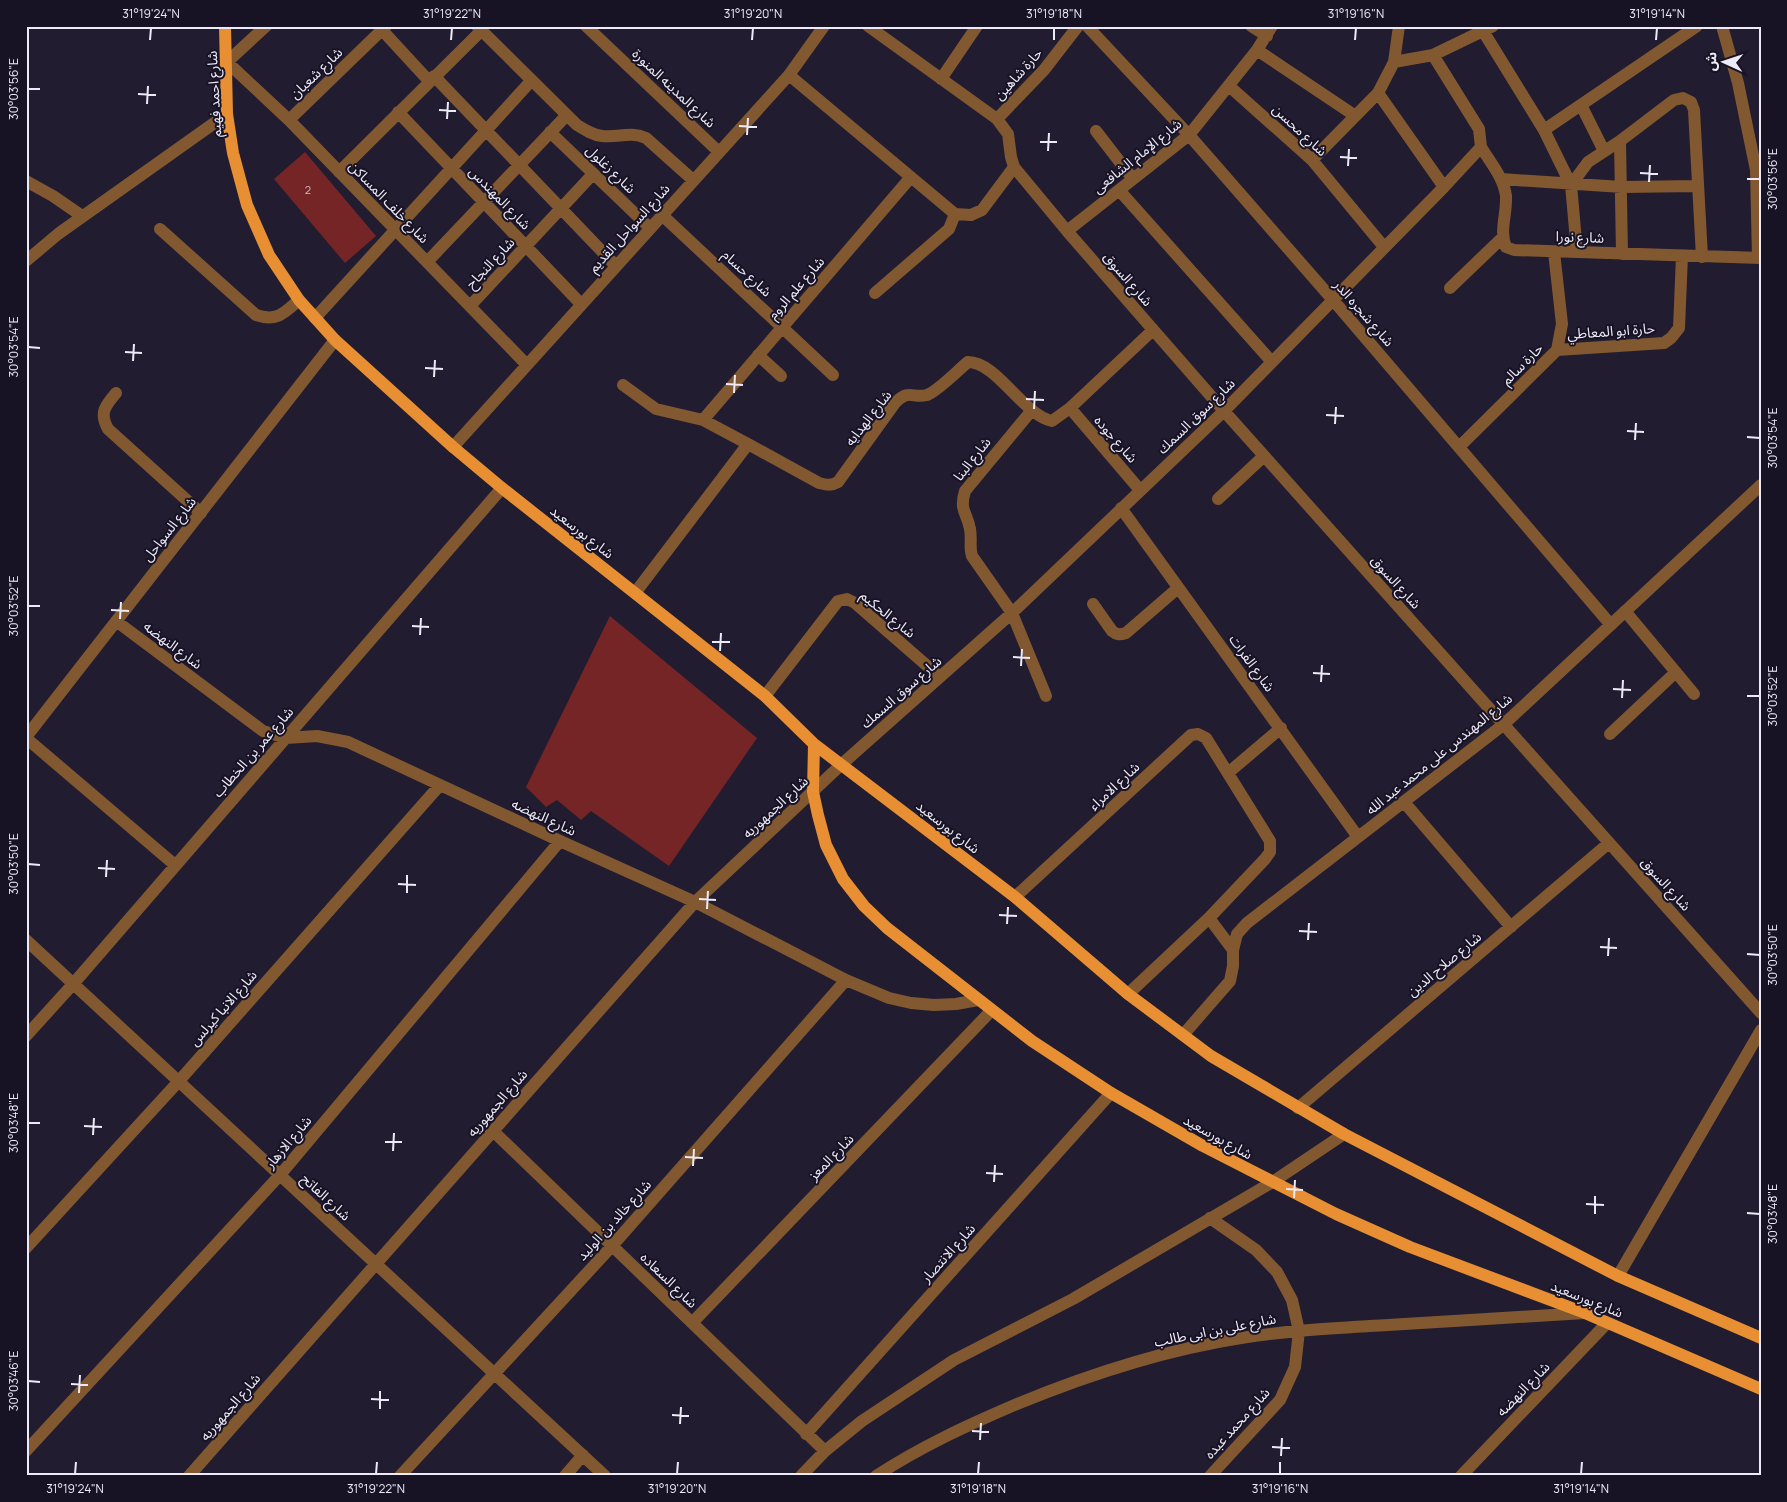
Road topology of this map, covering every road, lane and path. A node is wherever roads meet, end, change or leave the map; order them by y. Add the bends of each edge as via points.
1 (225, 26) edge
2 (266, 26) edge
3 (586, 26) edge
4 (824, 26) edge
5 (868, 26) edge
6 (977, 26) edge
7 (1078, 26) edge
8 (1087, 26) edge
9 (1251, 26) edge
10 (1399, 26) edge
11 (1697, 26) edge
12 (1722, 26) edge
13 (384, 28) edge
14 (479, 29) edge
15 (1488, 29) edge
16 (1269, 31) edge
17 (1257, 50) junction
18 (1433, 55) junction
19 (227, 62) junction
20 (1394, 62) junction
21 (789, 75) junction
22 (432, 79) junction
23 (941, 79) junction
24 (531, 81) junction
25 (1229, 86) junction
26 (1378, 92) junction
27 (1581, 105) junction
28 (398, 112) junction
29 (227, 114) junction
30 (1354, 115) junction
31 (566, 116) junction
32 (997, 119) junction
33 (289, 120) junction
34 (486, 130) junction
35 (1544, 130) junction
36 (1096, 131) dead end
37 (550, 132) junction
38 (1189, 135) junction
39 (1620, 141) junction
40 (1480, 147) junction
41 (1604, 151) junction
42 (719, 152) junction
43 (1312, 160) junction
44 (518, 164) junction
45 (1014, 166) junction
46 (451, 168) junction
47 (338, 172) junction
48 (593, 174) junction
49 (911, 178) junction
50 (1134, 179) junction
51 (1501, 179) junction
52 (693, 180) junction
53 (26, 181) edge
54 (1571, 185) junction
55 (1698, 186) junction
56 (1444, 187) junction
57 (1622, 187) junction
58 (1119, 190) junction
59 (483, 202) junction
60 (560, 208) junction
61 (955, 214) junction
62 (662, 215) junction
63 (82, 216) junction
64 (650, 228) junction
65 (160, 229) dead end
66 (395, 230) junction
67 (1067, 231) junction
68 (1502, 238) junction
69 (525, 247) junction
70 (1384, 247) junction
71 (1554, 252) junction
72 (1578, 252) junction
73 (1622, 254) junction
74 (1682, 256) junction
75 (1702, 257) junction
76 (1760, 258) edge
77 (26, 261) edge
78 (426, 262) junction
79 (616, 266) junction
80 (1450, 288) dead end
81 (875, 293) dead end
82 (299, 300) junction
83 (1333, 300) junction
84 (581, 304) junction
85 (470, 306) junction
86 (315, 318) junction
87 (783, 327) junction
88 (1153, 330) junction
89 (335, 340) junction
90 (1557, 350) junction
91 (758, 355) junction
92 (1272, 362) junction
93 (527, 365) junction
94 (833, 375) dead end
95 (781, 376) dead end
96 (623, 385) dead end
97 (116, 393) dead end
98 (1070, 408) junction
99 (1032, 410) junction
100 (1224, 411) junction
101 (703, 420) junction
102 (748, 444) junction
103 (453, 447) junction
104 (1459, 447) junction
105 (1264, 456) junction
106 (1761, 485) edge
107 (502, 488) junction
108 (1140, 490) junction
109 (1218, 499) dead end
110 (1121, 508) junction
111 (201, 512) junction
112 (1178, 588) junction
113 (635, 593) junction
114 (1093, 604) dead end
115 (1625, 611) junction
116 (1012, 613) junction
117 (116, 621) junction
118 (1610, 625) junction
119 (1676, 672) junction
120 (940, 677) junction
121 (1694, 694) dead end
122 (765, 696) junction
123 (1046, 696) dead end
124 (1503, 725) junction
125 (1281, 728) junction
126 (1610, 734) dead end
127 (26, 737) edge
128 (286, 738) junction
129 (814, 744) junction
130 (842, 764) junction
131 (1228, 772) junction
132 (440, 785) junction
133 (814, 792) junction
134 (1404, 802) junction
135 (1358, 837) junction
136 (560, 841) junction
137 (1609, 843) junction
138 (175, 865) junction
139 (1015, 897) junction
140 (695, 902) junction
141 (1209, 918) junction
142 (1511, 928) junction
143 (26, 940) edge
144 (1233, 950) junction
145 (846, 980) junction
146 (74, 983) junction
147 (1128, 994) junction
148 (978, 1000) junction
149 (991, 1011) junction
150 (1761, 1014) edge
151 (1761, 1030) edge
152 (1183, 1035) junction
153 (26, 1036) edge
154 (179, 1081) junction
155 (1111, 1093) junction
156 (1298, 1108) junction
157 (493, 1131) junction
158 (1344, 1134) junction
159 (280, 1175) junction
160 (1271, 1182) junction
161 (1210, 1218) junction
162 (612, 1246) junction
163 (26, 1248) edge
164 (376, 1264) junction
165 (1618, 1276) junction
166 (1585, 1312) junction
167 (1607, 1322) junction
168 (692, 1324) junction
169 (1299, 1331) junction
170 (1761, 1338) edge
171 (495, 1373) junction
172 (1761, 1389) edge
173 (806, 1434) junction
174 (26, 1451) edge
175 (825, 1452) junction
176 (583, 1455) junction
177 (189, 1476) edge
178 (400, 1476) edge
179 (565, 1476) edge
180 (605, 1476) edge
181 (801, 1476) edge
182 (876, 1476) edge
183 (1210, 1476) edge
184 (1461, 1476) edge

1 - 19 main road, شارع احمد فهيم
2 - 19 street
3 - 42 street, شارع المدينه المنورة
4 - 21 street, شارع السواحل القديم
5 - 23 street
6 - 23 street
7 - 32 street, حارة شاهين via 1044,70
8 - 38 street, شارع شجره الدر
9 - 16 street
10 - 20 street
11 - 27 street
12 - 76 street via 1756,170
13 - 22 street
13 - 33 street, شارع شعبان
14 - 22 street
14 - 24 street
15 - 18 street
15 - 35 street
16 - 17 street, شارع الإمام الشافعى
17 - 25 street, شارع الإمام الشافعى
17 - 30 street
18 - 20 street
18 - 40 street via 1479,128
19 - 29 main road, شارع احمد فهيم
19 - 33 street, شارع خلف المساكن
20 - 26 street
21 - 42 street, شارع السواحل القديم
21 - 49 street
22 - 28 street
22 - 34 street
23 - 32 street
24 - 31 street
24 - 34 street
25 - 38 street, شارع الإمام الشافعى
25 - 43 street, شارع محسن
26 - 30 street
26 - 56 street
27 - 35 street
27 - 41 street
28 - 46 street, شارع المهندس
28 - 47 street
29 - 63 street
29 - 82 main road, شارع احمد فهيم via 247,206 269,255
30 - 43 street
31 - 37 street
31 - 52 street via 588,132 601,136 636,134 646,138
32 - 45 street via 1008,134
33 - 47 street, شارع خلف المساكن
34 - 44 street
34 - 46 street
35 - 54 street
36 - 50 street
37 - 44 street
37 - 48 street, شارع زغلول
38 - 50 street, شارع الإمام الشافعى
38 - 83 street, شارع شجره الدر
39 - 41 street
39 - 55 street via 1674,100 1683,98 1691,102
39 - 57 street
40 - 51 street
40 - 56 street, شارع سوق السمك
41 - 54 street via 1588,162
42 - 52 street, شارع السواحل القديم
43 - 70 street, شارع محسن
44 - 59 street
44 - 60 street
45 - 61 street via 982,210 971,215
45 - 67 street, شارع السوق
46 - 59 street, شارع المهندس
46 - 66 street
47 - 66 street, شارع خلف المساكن
48 - 60 street, شارع النجاح
48 - 64 street, شارع زغلول
49 - 61 street
49 - 87 street, شارع علم الروم
50 - 58 street, شارع الإمام الشافعى
51 - 54 street
51 - 68 street via 1506,196
52 - 62 street, شارع السواحل القديم
53 - 63 street
54 - 57 street
54 - 72 street
55 - 57 street
55 - 75 street
56 - 70 street, شارع سوق السمك
57 - 73 street
58 - 67 street, شارع الإمام الشافعى
58 - 92 street
59 - 69 street, شارع المهندس
59 - 78 street
60 - 69 street, شارع النجاح
60 - 79 street
61 - 81 street via 949,229
62 - 64 street, شارع السواحل القديم
62 - 87 street, شارع حسام
63 - 77 street
64 - 79 street, شارع السواحل القديم
65 - 82 street via 256,315 264,318 280,316
66 - 78 street, شارع خلف المساكن
66 - 86 street
67 - 88 street, شارع السوق
68 - 71 street, شارع نورا via 1506,247 1514,250
68 - 80 street
69 - 84 street, شارع المهندس
69 - 85 street, شارع النجاح
70 - 83 street, شارع سوق السمك
71 - 72 street, شارع نورا
71 - 90 street, حارة سالم via 1562,324
72 - 73 street, شارع نورا
73 - 74 street, شارع نورا
74 - 75 street, شارع نورا
74 - 90 street, حارة ابو المعاطي via 1679,328 1671,338 1664,342
75 - 76 street, شارع نورا
78 - 85 street, شارع خلف المساكن
79 - 84 street, شارع السواحل القديم
82 - 86 main road, شارع احمد فهيم
83 - 92 street, شارع سوق السمك
83 - 104 street, شارع شجره الدر
84 - 93 street, شارع السواحل القديم
85 - 93 street, شارع خلف المساكن
86 - 89 main road, شارع احمد فهيم
87 - 91 street, شارع علم الروم
87 - 94 street, شارع حسام
88 - 98 street, شارع الهدايه
88 - 100 street, شارع السوق
89 - 103 main road, شارع بورسعيد
89 - 111 street, شارع السواحل
90 - 104 street, حارة سالم
91 - 95 street
91 - 101 street, شارع علم الروم
92 - 100 street, شارع سوق السمك
93 - 103 street, شارع السواحل القديم
96 - 101 street via 656,409
97 - 111 street via 103,413 108,429
98 - 99 street, شارع الهدايه via 1052,421
98 - 108 street, شارع جوده
99 - 102 street, شارع الهدايه via 982,364 968,362 927,395 901,397 833,485 819,483
99 - 116 street, شارع البنا via 965,491 962,501 970,528 972,556
100 - 105 street, شارع السوق
100 - 108 street, شارع سوق السمك
101 - 102 street
102 - 113 street
103 - 107 main road, شارع بورسعيد
104 - 118 street, شارع شجره الدر
105 - 109 street
105 - 124 street, شارع السوق
106 - 115 street, شارع المهندس على محمد عبد الله
107 - 113 main road, شارع بورسعيد
107 - 128 street, شارع عمر بن الخطاب
108 - 110 street, شارع سوق السمك
110 - 112 street, شارع الفرات
110 - 116 street, شارع سوق السمك
111 - 117 street, شارع السواحل
112 - 114 street via 1121,634 1112,631
112 - 125 street, شارع الفرات
113 - 122 main road, شارع بورسعيد
115 - 118 street, شارع المهندس على محمد عبد الله
115 - 119 street
116 - 120 street, شارع سوق السمك
116 - 123 street, شارع البنا
117 - 127 street, شارع السواحل
117 - 128 street, شارع النهضه via 263,731
118 - 124 street, شارع المهندس على محمد عبد الله
119 - 121 street
119 - 126 street
120 - 122 street, شارع الحكيم via 855,603 847,600 838,601
120 - 130 street, شارع سوق السمك
122 - 129 main road, شارع بورسعيد
124 - 134 street, شارع المهندس على محمد عبد الله
124 - 137 street, شارع السوق
125 - 131 street
125 - 135 street, شارع الفرات
127 - 138 street
128 - 132 street, شارع النهضه via 317,736 348,742
128 - 138 street, شارع عمر بن الخطاب
129 - 130 main road, شارع بورسعيد
129 - 133 main road, شارع بورسعيد
130 - 133 street, شارع الجمهوريه
130 - 139 main road, شارع بورسعيد
131 - 139 street, شارع الامراء via 1206,738 1191,735
131 - 141 street via 1270,841 1270,852
132 - 136 street, شارع النهضه
132 - 154 street, شارع الانبا كيرلس
133 - 140 street, شارع الجمهوريه
133 - 148 main road, شارع بورسعيد via 826,845 843,878 864,906
134 - 135 street, شارع المهندس على محمد عبد الله
134 - 142 street
135 - 144 street, شارع المهندس على محمد عبد الله via 1247,922 1236,934
136 - 140 street, شارع النهضه
136 - 159 street, شارع الازهار
137 - 142 street, شارع صلاح الدين
137 - 150 street, شارع السوق
138 - 146 street, شارع عمر بن الخطاب
139 - 147 main road, شارع بورسعيد
140 - 145 street, شارع النهضه
140 - 157 street, شارع الجمهوريه
141 - 144 street
141 - 147 street
142 - 156 street, شارع صلاح الدين
143 - 146 street, شارع الفاتح
144 - 152 street, شارع المهندس على محمد عبد الله via 1230,981
145 - 148 street, شارع النهضه via 911,1003 934,1005
145 - 162 street, شارع خالد بن الوليد
146 - 153 street, شارع عمر بن الخطاب
146 - 154 street, شارع الفاتح
147 - 152 main road, شارع بورسعيد
148 - 149 main road, شارع بورسعيد
149 - 155 main road, شارع بورسعيد
149 - 168 street, شارع المعز
151 - 165 street
152 - 156 main road, شارع بورسعيد via 1211,1056
154 - 159 street, شارع الفاتح
154 - 163 street, شارع الانبا كيرلس
155 - 160 main road, شارع بورسعيد
155 - 173 street, شارع الانتصار
156 - 158 main road, شارع بورسعيد
157 - 162 street, شارع السعاده
157 - 164 street, شارع الجمهوريه
158 - 160 street
158 - 165 main road, شارع بورسعيد
159 - 164 street, شارع الفاتح
159 - 174 street, شارع الازهار
160 - 161 street
160 - 166 main road, شارع بورسعيد via 1410,1247
161 - 169 street, شارع محمد عبده via 1256,1250 1277,1272 1292,1300
161 - 175 street via 1073,1299 954,1360 862,1421
162 - 168 street, شارع السعاده
162 - 171 street, شارع خالد بن الوليد
164 - 171 street, شارع الفاتح
164 - 177 street, شارع الجمهوريه
165 - 170 main road, شارع بورسعيد
166 - 167 main road, شارع بورسعيد
166 - 169 street, شارع على بن ابى طالب
167 - 172 main road, شارع بورسعيد
167 - 184 street, شارع النهضه
168 - 173 street, شارع السعاده
169 - 182 street, شارع على بن ابى طالب via 1178,1350 1108,1369 983,1418 907,1455
169 - 183 street, شارع محمد عبده via 1295,1367 1280,1400
171 - 176 street, شارع الفاتح
171 - 178 street, شارع خالد بن الوليد
173 - 175 street, شارع السعاده
175 - 181 street
176 - 179 street
176 - 180 street, شارع الفاتح

